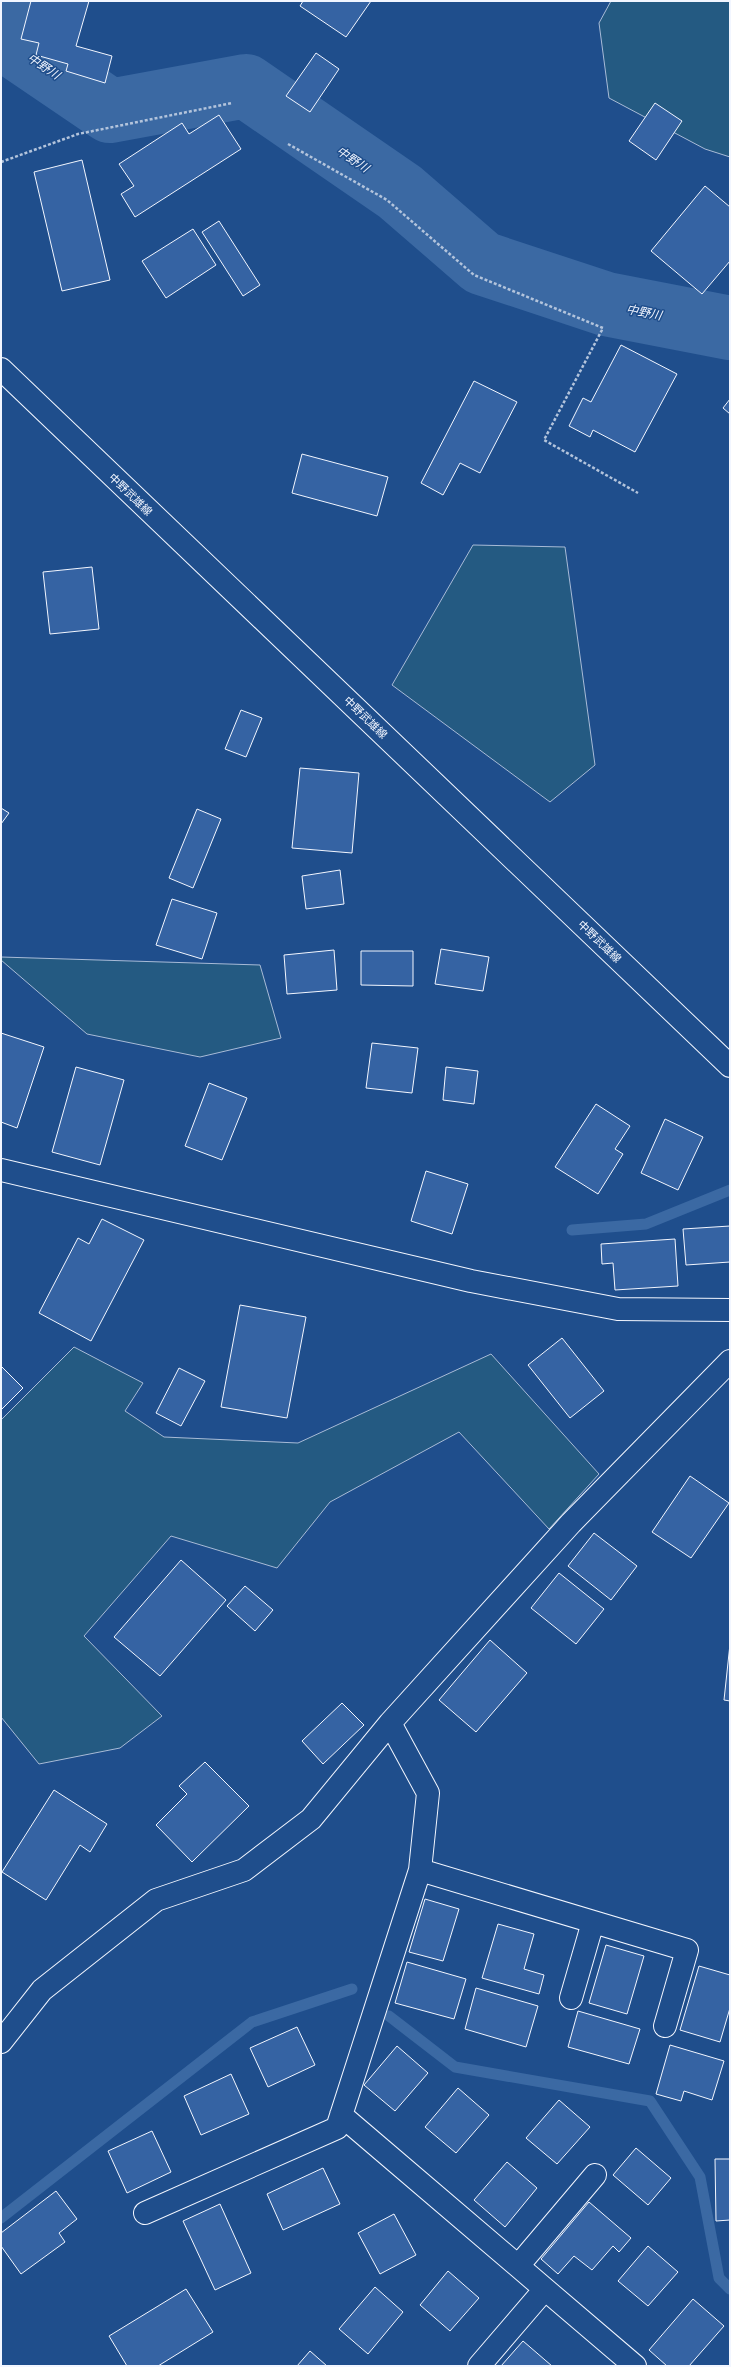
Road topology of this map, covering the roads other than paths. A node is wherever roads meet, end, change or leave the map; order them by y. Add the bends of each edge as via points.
1 (1, 369) edge
2 (730, 1066) edge
3 (1, 1170) edge
4 (730, 1310) edge
5 (730, 1361) edge
6 (390, 1723) junction
7 (420, 1870) junction
8 (593, 1922) junction
9 (571, 1998) dead end
10 (664, 2026) dead end
11 (1, 2042) edge
12 (341, 2115) junction
13 (595, 2175) dead end
14 (145, 2213) dead end
15 (518, 2266) junction
16 (545, 2289) junction
17 (479, 2366) edge
18 (635, 2366) edge

1 - 2 street, 中野武雄線
3 - 4 street via 479,1282 618,1309
5 - 6 street via 571,1523
6 - 7 street via 428,1793
6 - 11 street via 311,1819 244,1870 156,1900 42,1990
7 - 8 street
7 - 12 street
8 - 9 street
8 - 10 street via 687,1950
12 - 14 street via 337,2128
12 - 15 street
13 - 15 street
15 - 16 street
16 - 17 street
16 - 18 street

